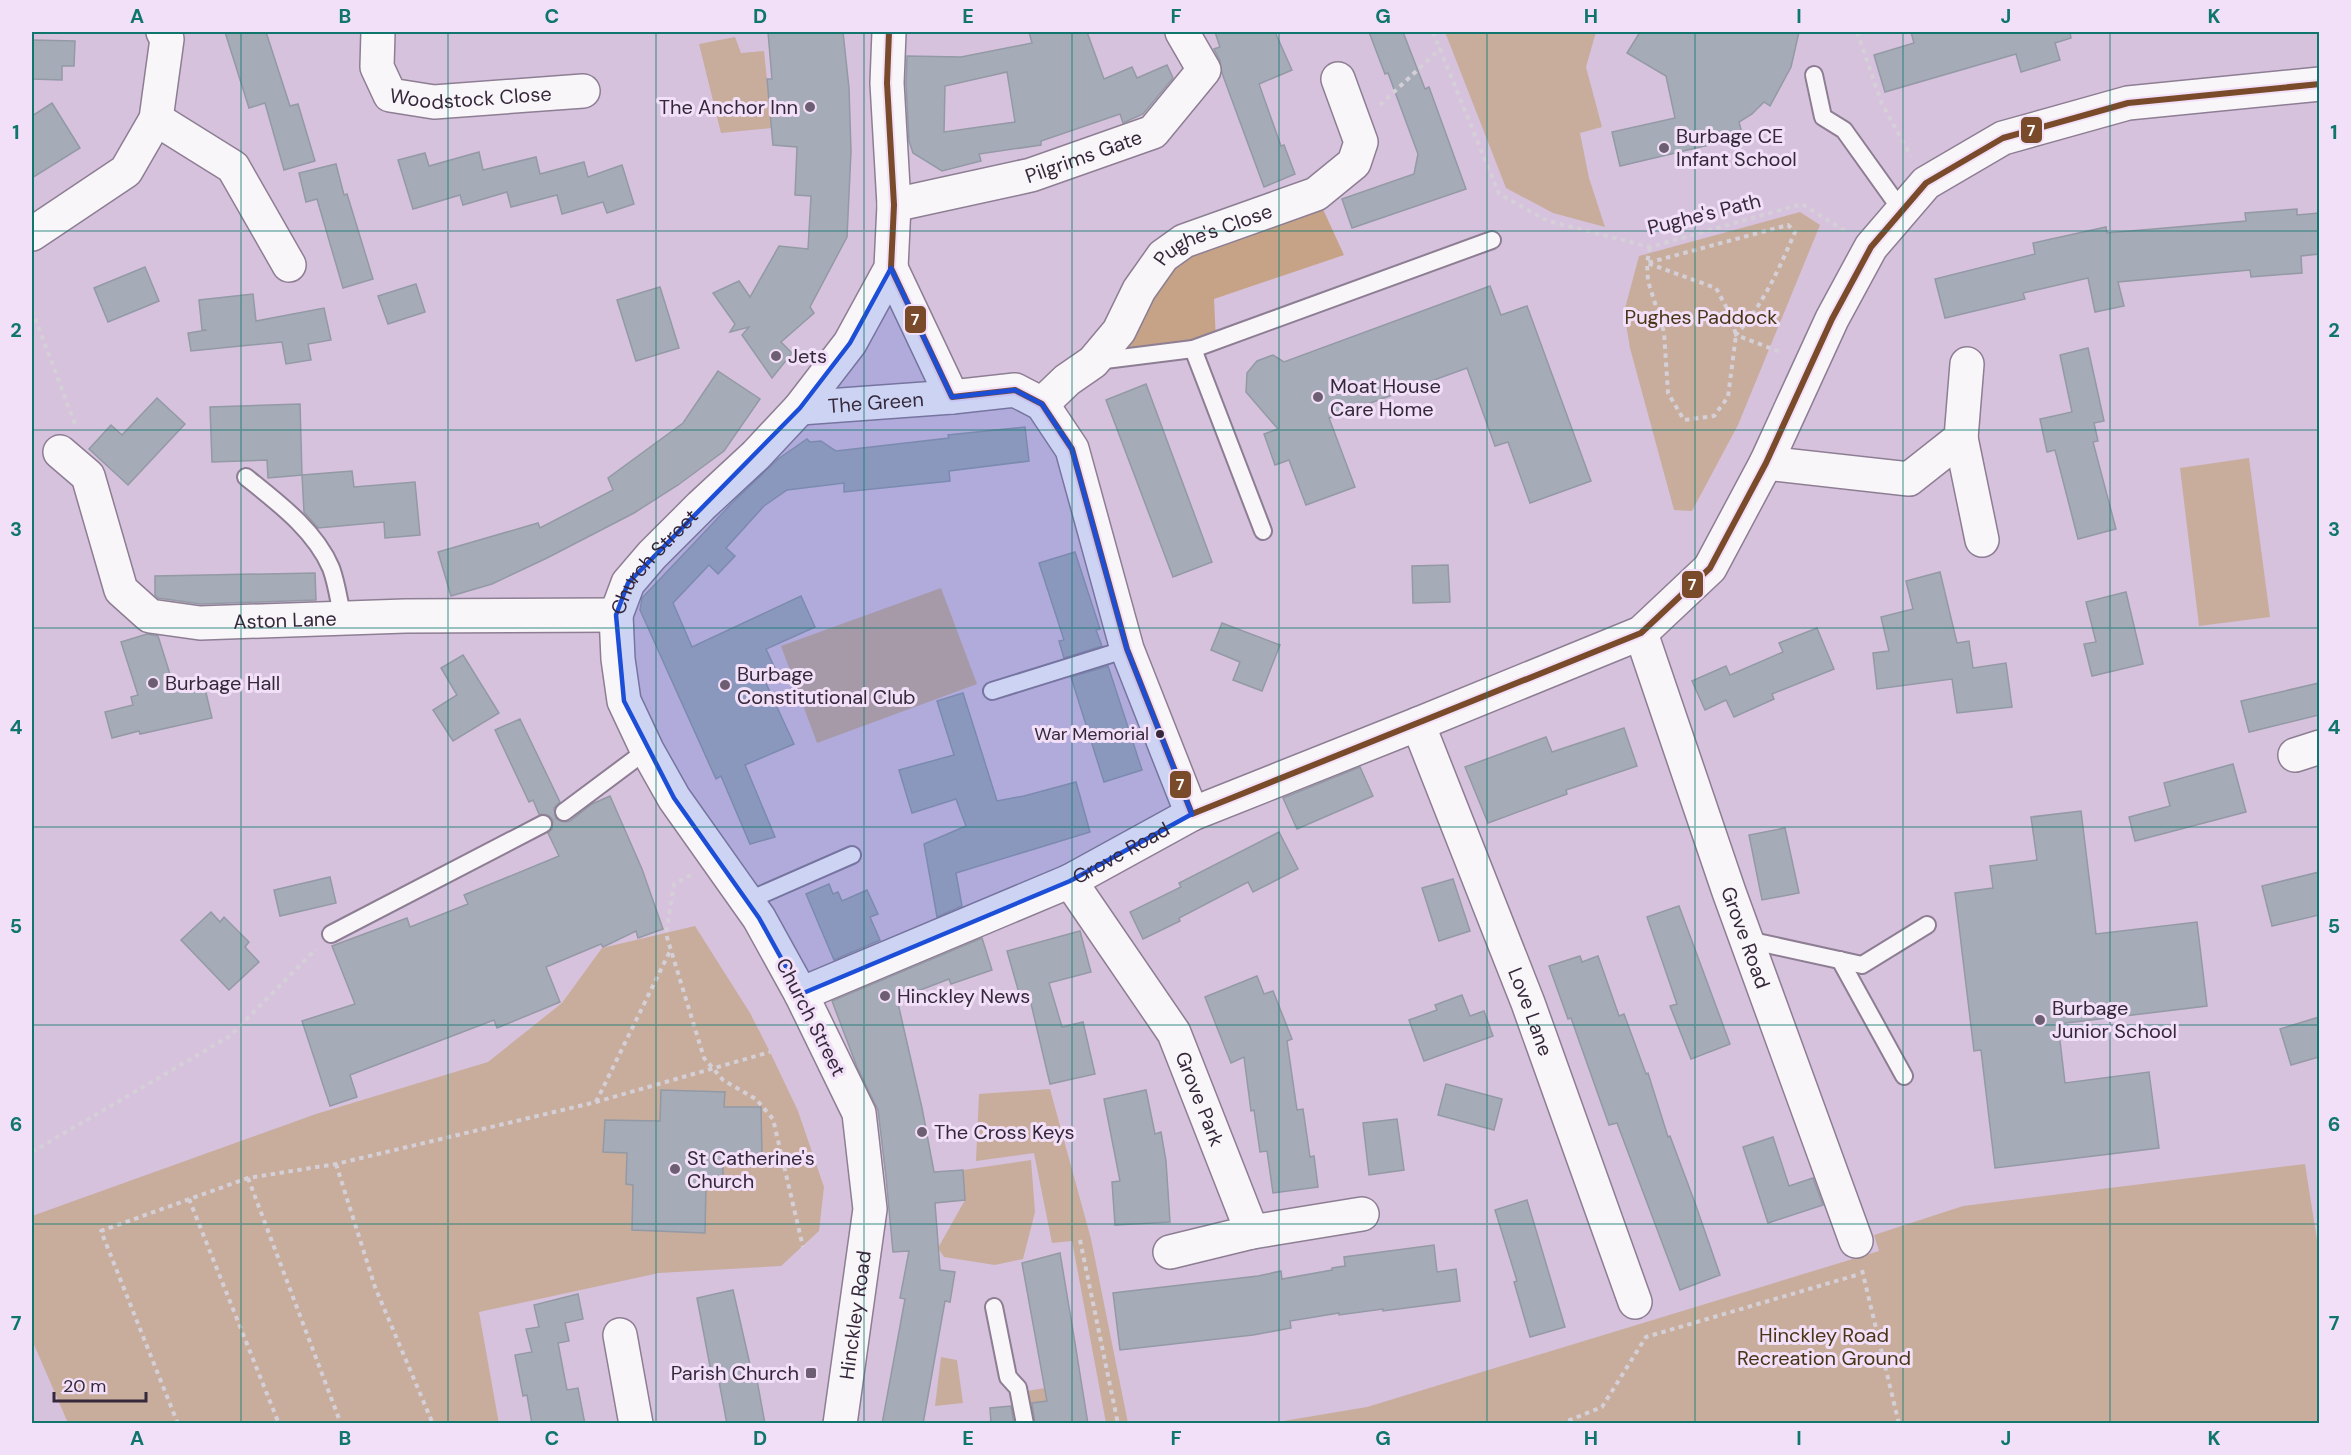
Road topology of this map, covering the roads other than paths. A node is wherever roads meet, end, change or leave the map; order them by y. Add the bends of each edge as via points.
1 (163, 32) edge
2 (378, 32) edge
3 (889, 32) edge
4 (1182, 32) edge
5 (1814, 75) dead end
6 (1338, 80) dead end
7 (2319, 84) edge
8 (583, 91) dead end
9 (156, 119) junction
10 (894, 205) junction
11 (1902, 211) junction
12 (32, 234) edge
13 (1492, 240) dead end
14 (289, 265) dead end
15 (891, 268) junction
16 (1193, 349) junction
17 (1093, 362) junction
18 (1967, 364) dead end
19 (952, 397) junction
20 (1042, 404) junction
21 (800, 408) junction
22 (1961, 438) junction
23 (68, 440) road end
24 (1766, 463) junction
25 (246, 477) dead end
26 (1263, 531) dead end
27 (1982, 540) dead end
28 (616, 615) junction
29 (343, 618) junction
30 (1641, 633) junction
31 (1127, 649) junction
32 (992, 691) dead end
33 (1418, 724) junction
34 (647, 750) junction
35 (564, 812) dead end
36 (1192, 814) junction
37 (543, 824) dead end
38 (852, 855) dead end
39 (1070, 881) junction
40 (747, 901) junction
41 (1927, 926) dead end
42 (331, 934) road end
43 (1748, 940) junction
44 (1840, 960) junction
45 (801, 994) junction
46 (1904, 1076) dead end
47 (870, 1209) joint
48 (1362, 1214) dead end
49 (1252, 1232) junction
50 (1856, 1241) road end
51 (1170, 1252) dead end
52 (1635, 1302) dead end
53 (994, 1306) dead end
54 (620, 1335) dead end
55 (636, 1424) edge
56 (840, 1424) edge
57 (1025, 1424) edge

1 - 9 street via 167,39
2 - 8 street, Woodstock Close via 377,67 390,95 434,102
3 - 10 street, Church Street
4 - 10 street, Pilgrims Gate via 1204,70 1153,132 1031,175
5 - 11 lane via 1823,117 1844,130
6 - 17 street, Pughe's Close via 1361,142 1354,163 1316,194 1184,241 1163,256 1139,290 1119,331
7 - 11 street, Grove Road via 2128,103 2003,138 1926,183
9 - 12 street via 126,171
9 - 14 street via 232,167
10 - 15 street, Church Street
11 - 24 street, Grove Road via 1871,247 1832,319
13 - 16 lane
15 - 19 street
15 - 21 street, Church Street via 850,343
16 - 17 lane
16 - 26 lane
17 - 20 street, Pughe's Close
18 - 22 street
19 - 20 street, The Green via 1015,390
19 - 21 street, The Green
20 - 31 street via 1072,449
21 - 28 street, Church Street via 651,555 628,583
22 - 24 street via 1909,479
22 - 27 street
23 - 29 street, Aston Lane via 88,476 121,590 150,616 200,623
24 - 30 street, Grove Road via 1710,568
25 - 29 lane via 282,506 324,553
28 - 29 street, Aston Lane
28 - 34 street, Church Street via 624,701
30 - 33 street, Grove Road
30 - 43 street, Grove Road
31 - 32 lane
31 - 36 street
33 - 36 street, Grove Road
33 - 52 street, Love Lane via 1528,1003
34 - 35 lane
34 - 40 street, Church Street via 674,798
36 - 39 street, Grove Road
37 - 42 lane
38 - 40 lane
39 - 45 street, Grove Road
39 - 49 street, Grove Park via 1174,1033
40 - 45 street, Church Street
41 - 44 lane via 1862,965
43 - 44 lane
43 - 50 street, Grove Road
44 - 46 lane
45 - 47 street, Church Street via 859,1113
47 - 56 street, Hinckley Road
48 - 49 street
49 - 51 street
53 - 57 lane via 1008,1377 1018,1388
54 - 55 street

